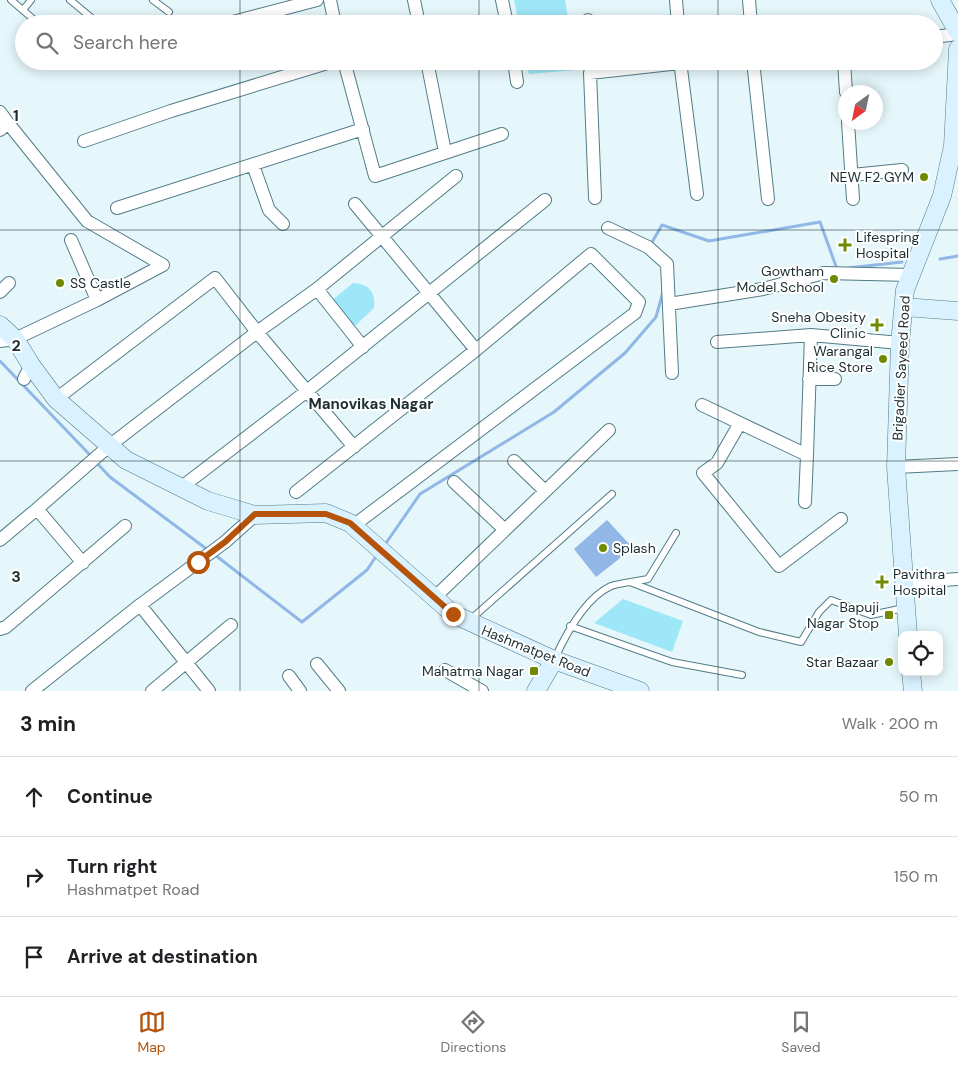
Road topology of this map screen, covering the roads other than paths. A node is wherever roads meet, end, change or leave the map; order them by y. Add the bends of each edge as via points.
1 (11, 0) edge
2 (31, 0) edge
3 (70, 0) edge
4 (154, 0) edge
5 (317, 0) edge
6 (330, 0) edge
7 (414, 0) edge
8 (502, 0) edge
9 (676, 0) edge
10 (749, 0) edge
11 (940, 0) edge
12 (23, 10) junction
13 (169, 12) dead end
14 (29, 15) edge
15 (88, 15) edge
16 (260, 15) edge
17 (333, 15) edge
18 (417, 15) edge
19 (505, 15) edge
20 (677, 15) edge
21 (750, 15) edge
22 (958, 33) edge
23 (943, 36) edge
24 (958, 49) edge
25 (305, 70) edge
26 (346, 70) edge
27 (429, 70) edge
28 (515, 70) edge
29 (590, 70) edge
30 (605, 70) edge
31 (618, 70) edge
32 (681, 70) edge
33 (754, 70) edge
34 (845, 70) edge
35 (517, 82) dead end
36 (846, 85) edge
37 (0, 112) edge
38 (4, 126) edge
39 (362, 129) junction
40 (849, 130) edge
41 (502, 134) dead end
42 (84, 141) dead end
43 (956, 146) edge
44 (445, 152) junction
45 (253, 164) junction
46 (902, 170) dead end
47 (852, 175) junction
48 (456, 176) dead end
49 (697, 194) dead end
50 (595, 198) dead end
51 (768, 199) dead end
52 (853, 199) dead end
53 (545, 200) dead end
54 (355, 204) dead end
55 (117, 208) dead end
56 (283, 224) dead end
57 (608, 228) dead end
58 (381, 236) junction
59 (71, 240) dead end
60 (911, 275) junction
61 (317, 290) junction
62 (429, 292) junction
63 (97, 300) junction
64 (669, 304) junction
65 (904, 307) junction
66 (958, 311) edge
67 (0, 325) edge
68 (258, 332) junction
69 (811, 335) junction
70 (7, 340) edge
71 (717, 342) dead end
72 (900, 343) junction
73 (363, 347) junction
74 (476, 350) junction
75 (672, 373) dead end
76 (809, 379) junction
77 (836, 379) dead end
78 (307, 391) junction
79 (56, 399) junction
80 (702, 406) dead end
81 (740, 423) junction
82 (609, 430) dead end
83 (354, 447) junction
84 (104, 451) junction
85 (807, 455) junction
86 (514, 461) dead end
87 (958, 464) edge
88 (896, 467) junction
89 (454, 482) dead end
90 (183, 486) junction
91 (546, 491) junction
92 (296, 492) dead end
93 (612, 494) dead end
94 (805, 502) dead end
95 (37, 509) junction
96 (255, 514) junction
97 (840, 519) dead end
98 (125, 526) dead end
99 (357, 530) junction
100 (505, 530) junction
101 (676, 533) dead end
102 (0, 540) edge
103 (83, 563) junction
104 (958, 579) edge
105 (630, 582) junction
106 (903, 584) junction
107 (433, 599) junction
108 (140, 605) junction
109 (906, 608) junction
110 (468, 623) junction
111 (231, 626) dead end
112 (570, 626) junction
113 (0, 629) edge
114 (908, 631) edge
115 (554, 660) junction
116 (186, 662) junction
117 (317, 664) dead end
118 (445, 670) dead end
119 (742, 675) dead end
120 (289, 676) dead end
121 (911, 676) edge
122 (611, 686) edge
123 (32, 691) edge
124 (152, 691) edge
125 (209, 691) edge
126 (300, 691) edge
127 (339, 691) edge
128 (482, 691) edge
129 (536, 691) edge
130 (640, 691) edge
131 (913, 691) edge

1 - 12 lane
2 - 12 lane
3 - 15 lane
4 - 13 lane
5 - 16 street
6 - 17 street
7 - 18 street
8 - 19 street
9 - 20 street
10 - 21 street
11 - 22 main road
12 - 14 lane
22 - 23 street
24 - 43 main road, Brigadier Sayeed Road
25 - 42 street
26 - 39 street
27 - 44 street
28 - 35 street
29 - 50 street
30 - 31 street
32 - 49 street
33 - 51 street
34 - 36 street
37 - 38 street
38 - 63 street via 87,221 163,265
39 - 44 street via 375,176
39 - 45 street
40 - 47 street
41 - 44 street
43 - 60 main road, Brigadier Sayeed Road via 942,196
45 - 55 street
45 - 56 street via 269,210
46 - 47 street
47 - 52 street
48 - 58 street
53 - 62 street
54 - 58 street
57 - 64 street via 648,247 667,264
58 - 61 street
58 - 62 street
59 - 63 street
60 - 64 street via 824,273 763,289
60 - 65 main road, Brigadier Sayeed Road via 905,290
61 - 68 street
61 - 73 street
62 - 73 street
62 - 74 street
63 - 70 street
64 - 75 street
65 - 66 main road
65 - 72 main road, Brigadier Sayeed Road
67 - 70 main road, Hashmatpet Road
68 - 78 street
68 - 79 street via 215,278
68 - 84 street
69 - 71 street
69 - 72 street
69 - 76 street
70 - 79 main road, Hashmatpet Road via 27,372
72 - 88 main road, Brigadier Sayeed Road
73 - 78 street
74 - 83 street
74 - 99 street via 591,254 639,302 635,313
76 - 77 street
76 - 85 street
78 - 83 street
78 - 90 street
79 - 84 main road, Hashmatpet Road
80 - 81 street
81 - 85 street
81 - 97 street via 717,463 703,473 779,566
82 - 91 street
83 - 92 street
84 - 90 main road, Hashmatpet Road
84 - 95 street
85 - 94 street
86 - 91 street
87 - 88 street
88 - 106 main road, Brigadier Sayeed Road
89 - 100 street
90 - 96 main road, Hashmatpet Road via 208,501
91 - 100 street
93 - 110 lane
95 - 102 street
95 - 103 street
96 - 99 main road, Hashmatpet Road via 326,514
96 - 108 street via 225,542
98 - 103 street
99 - 107 main road, Hashmatpet Road
100 - 107 street
101 - 105 lane via 648,579
103 - 113 street
104 - 106 street
105 - 109 lane via 759,632 801,642 819,612 831,600 871,615
105 - 112 lane via 612,586 598,596
106 - 109 main road, Brigadier Sayeed Road
107 - 110 main road, Hashmatpet Road
108 - 116 street
108 - 123 street
109 - 114 main road, Brigadier Sayeed Road
110 - 115 main road, Hashmatpet Road
111 - 116 street
112 - 115 lane
112 - 119 lane via 672,662
115 - 122 main road, Hashmatpet Road
115 - 129 main road
116 - 124 street
116 - 125 street
117 - 127 street
118 - 128 street
120 - 126 street
121 - 131 main road
122 - 130 main road, Hashmatpet Road

